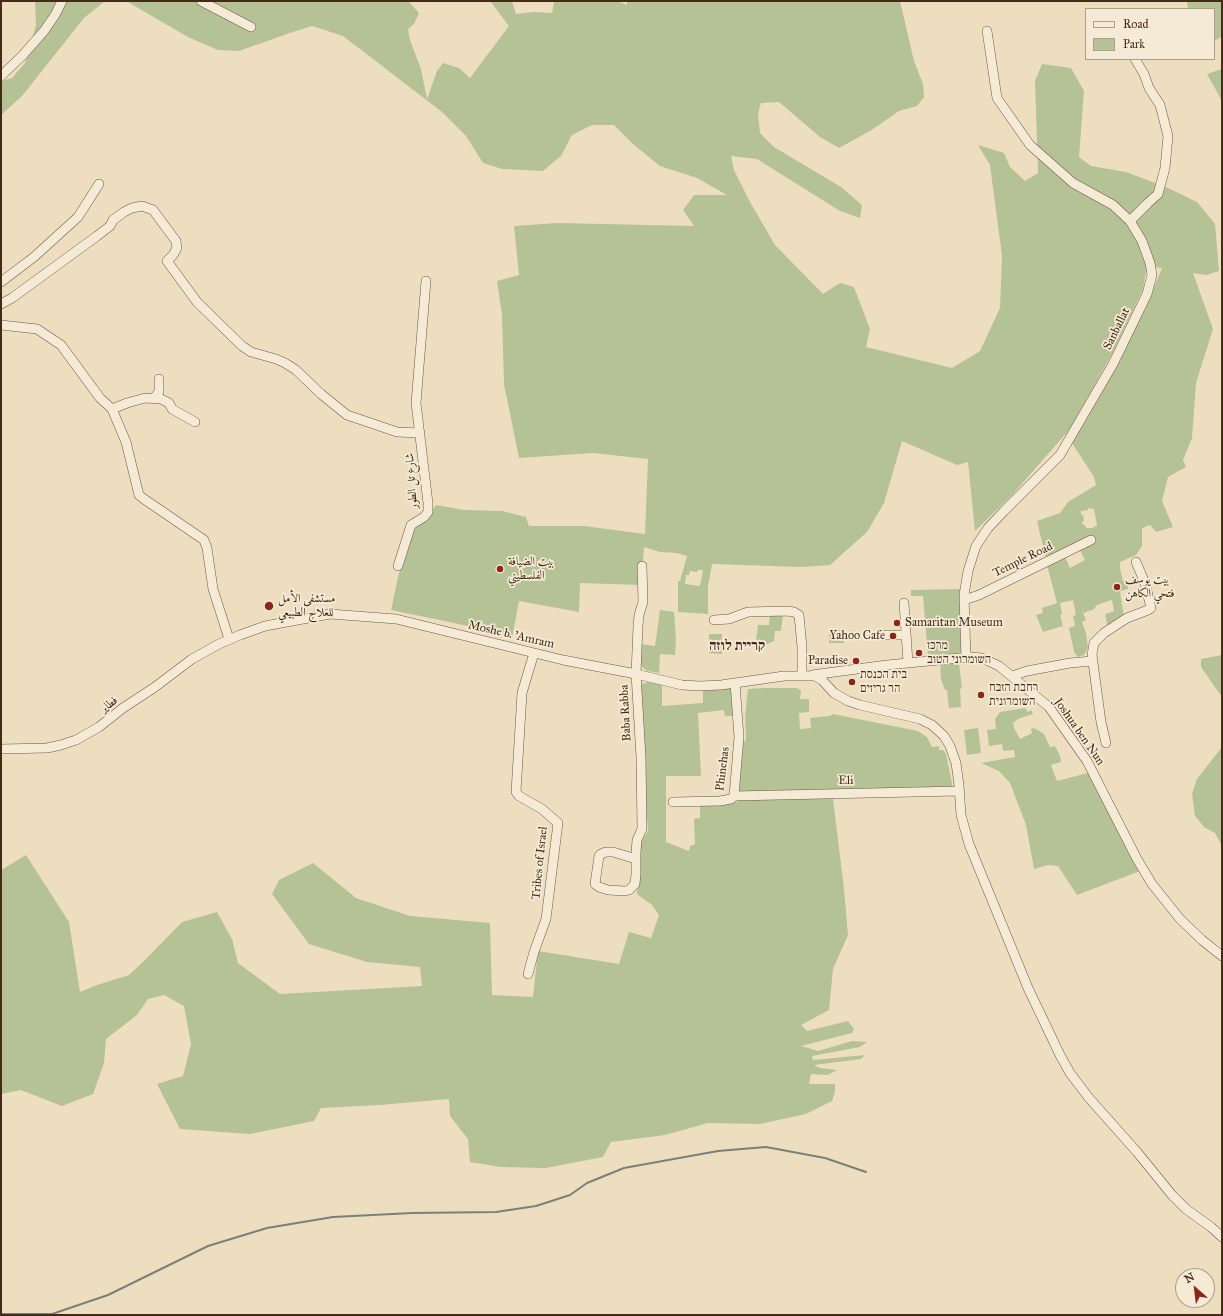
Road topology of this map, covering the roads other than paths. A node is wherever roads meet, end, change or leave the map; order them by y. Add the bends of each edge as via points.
1 (62, 1) edge
2 (201, 1) edge
3 (251, 27) dead end
4 (987, 31) dead end
5 (1136, 60) edge
6 (1, 76) edge
7 (99, 184) dead end
8 (1130, 221) junction
9 (426, 281) dead end
10 (1, 282) edge
11 (1, 304) edge
12 (1, 325) edge
13 (159, 379) dead end
14 (154, 398) junction
15 (112, 409) junction
16 (195, 422) dead end
17 (420, 434) junction
18 (1091, 540) dead end
19 (1136, 562) dead end
20 (398, 566) dead end
21 (642, 566) dead end
22 (964, 600) junction
23 (904, 603) dead end
24 (714, 620) dead end
25 (882, 635) dead end
26 (905, 635) junction
27 (229, 639) junction
28 (219, 644) joint
29 (534, 653) junction
30 (966, 658) junction
31 (1092, 661) junction
32 (908, 663) junction
33 (636, 674) junction
34 (802, 675) junction
35 (812, 675) junction
36 (1012, 676) junction
37 (735, 683) junction
38 (1106, 743) dead end
39 (1, 749) edge
40 (960, 791) junction
41 (734, 796) junction
42 (674, 802) dead end
43 (636, 859) junction
44 (1222, 956) edge
45 (528, 974) dead end
46 (1222, 1237) edge

1 - 6 street via 44,31
2 - 3 street
4 - 8 street, Sanballat via 997,98 1030,145 1073,183 1113,205
5 - 8 street via 1160,105 1168,136 1165,168 1158,194
7 - 10 street via 78,217 34,257
8 - 22 street, Sanballat via 1139,234 1150,263 1151,281 1147,294 1113,364 1060,455 988,528 976,546 968,571
9 - 17 street via 416,403
11 - 17 street via 97,236 124,212 142,206 153,210 176,241 173,255 167,261 197,302 242,346 296,370 347,415 397,432
12 - 15 street via 37,330 61,345 100,398
13 - 14 street via 159,392
14 - 15 street via 145,398
14 - 16 street via 169,403 172,409
15 - 27 street via 126,442 139,495 204,540 213,589
17 - 20 street, شارع تل الطور via 428,512 411,525
18 - 22 street, Temple Road
19 - 31 street via 1145,583 1151,608 1127,618 1104,633 1094,643
21 - 33 street, Baba Rabba via 643,602 639,615
22 - 30 street, Sanballat
23 - 26 street
24 - 34 street via 729,619 748,612 787,611 799,615
25 - 26 street
26 - 32 street
27 - 28 street, Moshe b. 'Amram
27 - 29 street, Moshe b. 'Amram via 265,626 334,613 396,619
28 - 39 street, فطاير via 192,660 80,739 47,748
29 - 33 street, Moshe b. 'Amram
29 - 45 street, Tribes of Israel via 522,693 516,792 558,823 546,919
30 - 32 street, Joshua ben Nun
30 - 36 street, Joshua ben Nun via 988,660
31 - 36 street via 1070,662
31 - 38 street
32 - 35 street, Joshua ben Nun
33 - 37 street, Moshe b. 'Amram via 687,685
33 - 43 street, Baba Rabba via 642,829 637,840
34 - 35 street, Moshe b. 'Amram
34 - 37 street, Moshe b. 'Amram
35 - 40 street via 850,702 912,716 937,729 952,751
36 - 44 street, Joshua ben Nun via 1049,707 1087,761 1137,858 1161,896 1190,930
37 - 41 street, Phinehas via 739,737
40 - 41 street, Eli
40 - 46 street via 961,815 969,844 1028,988 1065,1064 1089,1098 1172,1195
41 - 42 street, Phinehas via 720,801
43 - 43 street, Baba Rabba via 613,852 601,854 595,884 608,890 629,890 635,884

